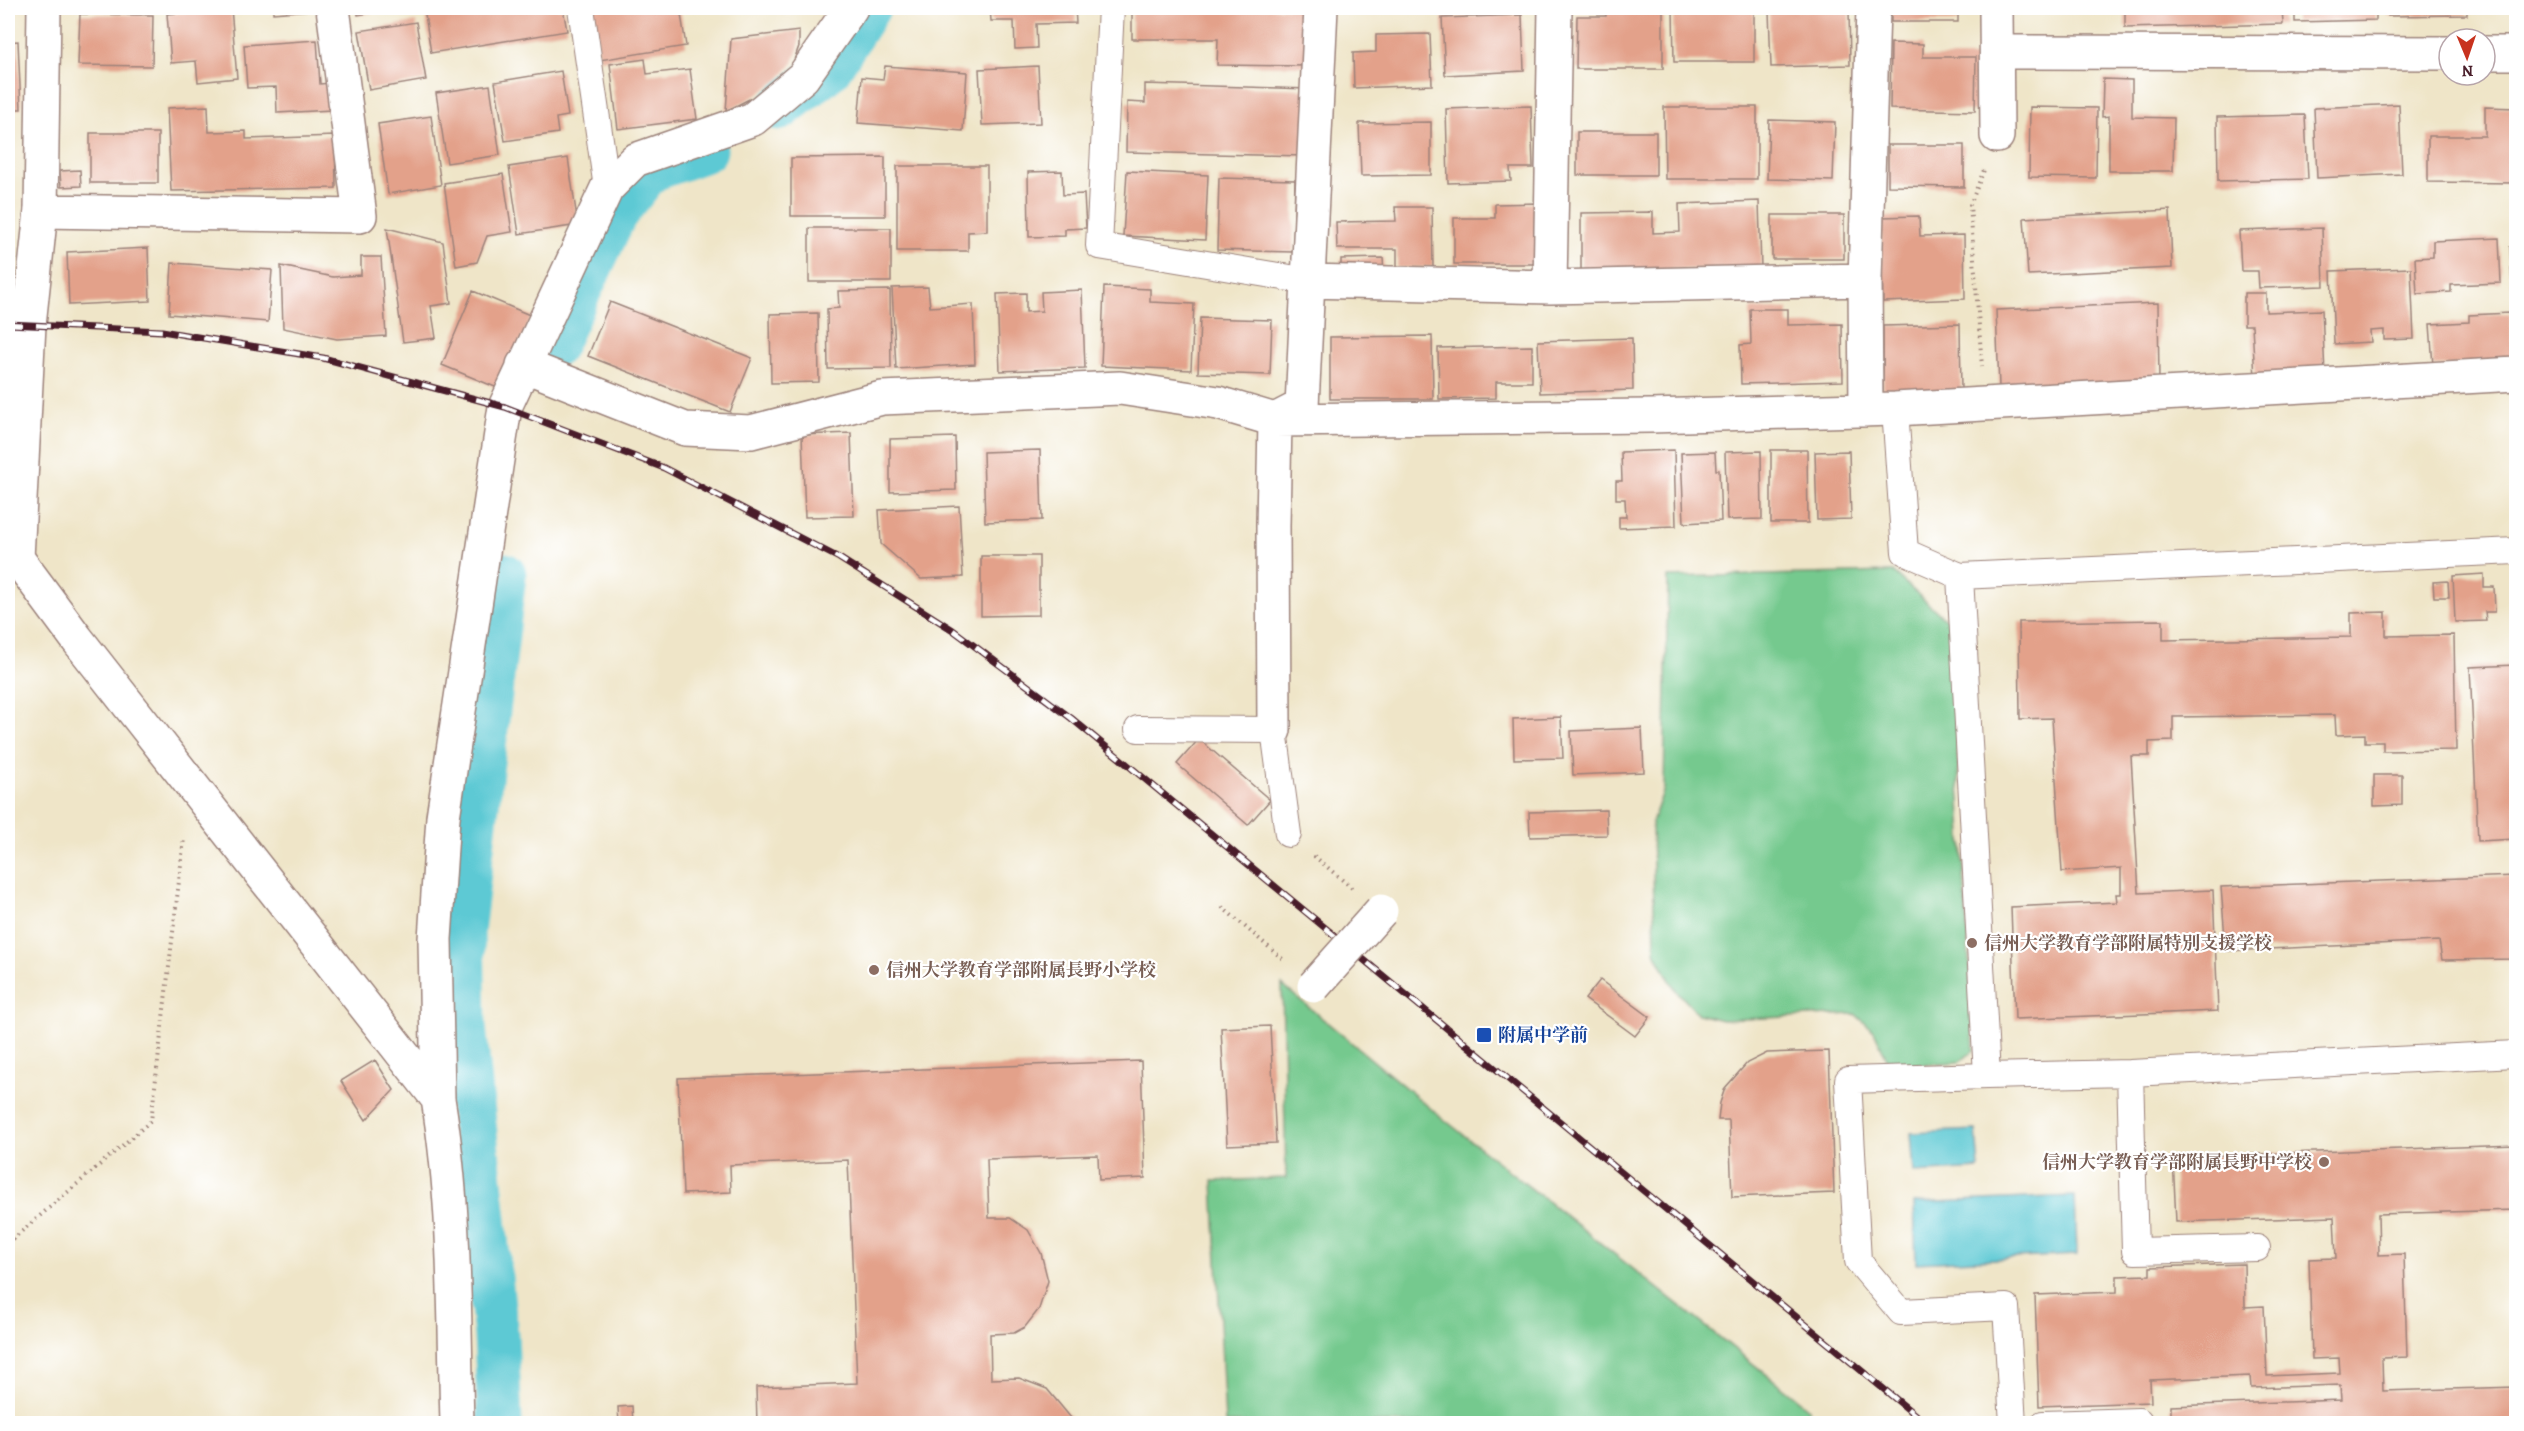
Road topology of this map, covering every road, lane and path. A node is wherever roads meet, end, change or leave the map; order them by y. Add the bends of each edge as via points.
1 (45, 8) edge
2 (333, 8) edge
3 (581, 8) edge
4 (851, 8) edge
5 (1111, 8) edge
6 (1321, 8) edge
7 (1555, 8) edge
8 (1873, 8) edge
9 (1996, 8) edge
10 (1996, 52) junction
11 (2437, 53) edge
12 (2497, 53) edge
13 (2517, 53) edge
14 (1997, 136) joint
15 (607, 188) junction
16 (41, 211) junction
17 (1864, 280) junction
18 (1308, 282) junction
19 (1550, 287) junction
20 (523, 365) junction
21 (2517, 374) edge
22 (1985, 404) junction
23 (1880, 409) junction
24 (1275, 420) junction
25 (2517, 551) edge
26 (12, 556) edge
27 (1960, 576) junction
28 (1138, 729) dead end
29 (1274, 730) junction
30 (190, 782) junction
31 (1288, 834) joint
32 (1222, 907) dead end
33 (1381, 911) joint
34 (1314, 986) joint
35 (2517, 1054) edge
36 (2130, 1073) junction
37 (1987, 1076) junction
38 (438, 1099) junction
39 (8, 1243) edge
40 (2257, 1248) dead end
41 (457, 1424) edge
42 (2013, 1424) edge
43 (2043, 1424) edge
44 (2139, 1424) edge

1 - 16 street
2 - 16 street via 360,216
3 - 15 lane
4 - 15 street via 803,77 753,119 635,160
5 - 18 lane via 1099,246
6 - 18 street
7 - 19 street
8 - 17 street
9 - 10 street
10 - 11 street
10 - 14 street
12 - 13 street
14 - 22 path via 1970,205
15 - 20 street
16 - 26 street
17 - 19 street
17 - 23 street
18 - 19 street
18 - 24 street via 1302,406
20 - 24 street via 685,429 751,432 882,398 1120,388 1218,403
20 - 38 street via 505,407 443,817 435,939
21 - 22 street
22 - 23 street
23 - 24 street
23 - 27 lane via 1905,552
24 - 29 street
25 - 27 lane
26 - 30 street
27 - 37 lane
28 - 29 lane
29 - 31 lane
30 - 38 street
30 - 39 path via 151,1121
31 - 33 path
32 - 34 path
33 - 34 street, bridge
35 - 36 lane
36 - 37 lane
36 - 40 lane via 2134,1251
37 - 42 lane via 1848,1080 1858,1261 1900,1312 2006,1307
38 - 41 street via 451,1237
43 - 44 lane

